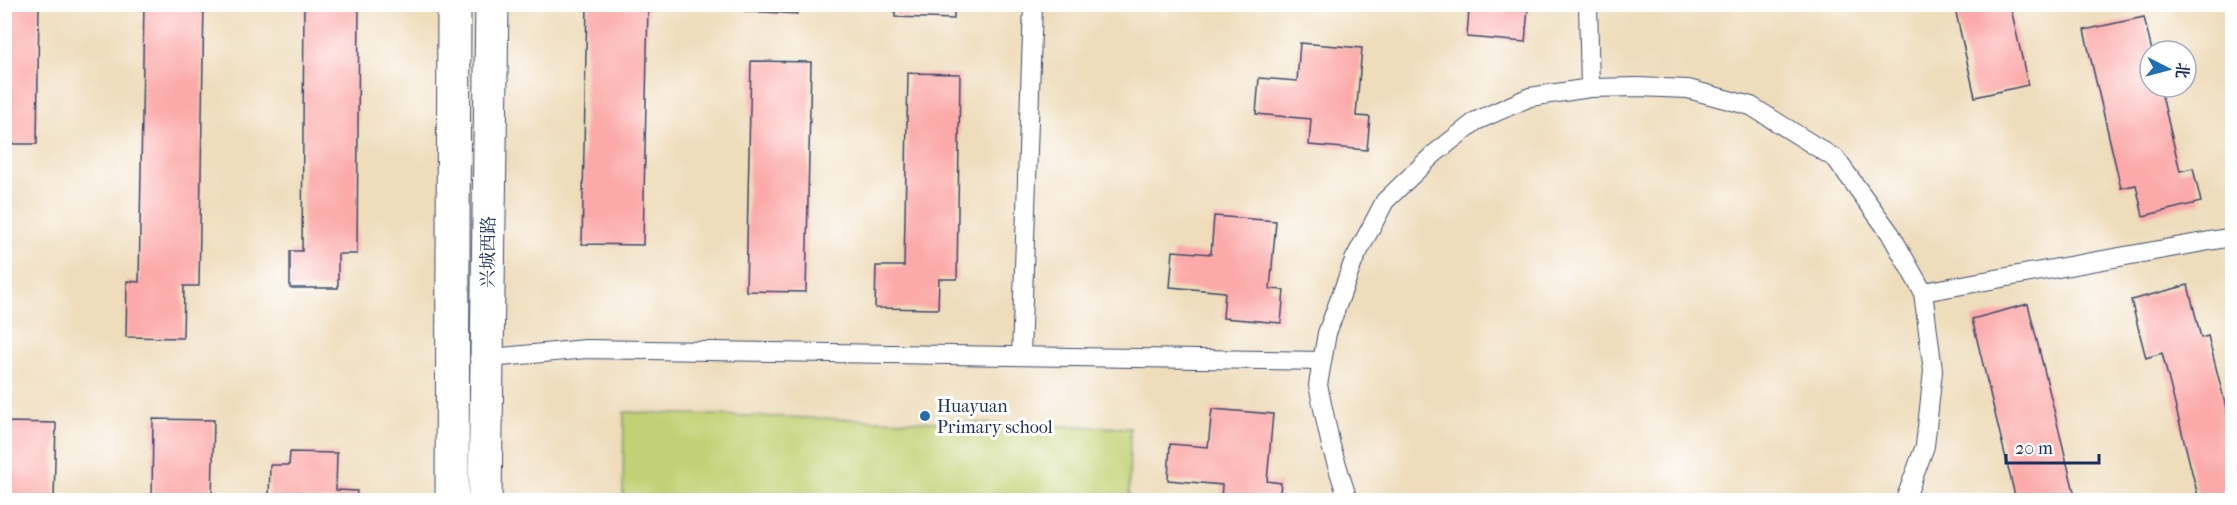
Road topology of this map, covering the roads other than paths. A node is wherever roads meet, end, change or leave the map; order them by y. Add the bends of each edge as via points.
1 (454, 4) edge
2 (492, 4) edge
3 (1033, 4) edge
4 (1588, 4) edge
5 (1590, 88) junction
6 (2232, 237) edge
7 (1923, 292) junction
8 (1021, 356) junction
9 (486, 359) junction
10 (453, 360) junction
11 (1322, 361) junction
12 (452, 501) edge
13 (485, 501) edge
14 (1347, 501) edge
15 (1905, 501) edge

1 - 10 street, 兴城西路
2 - 9 street, 兴城西路
3 - 8 lane
4 - 5 lane
5 - 7 lane via 1688,89 1751,106 1836,159 1890,233
5 - 11 lane via 1530,98 1476,121 1385,201 1354,260 1327,333
6 - 7 lane
7 - 15 lane via 1933,370 1925,446
8 - 9 lane via 586,349
8 - 11 lane
9 - 10 lane
9 - 13 street, 兴城西路
10 - 12 street, 兴城西路
11 - 14 lane via 1318,385

